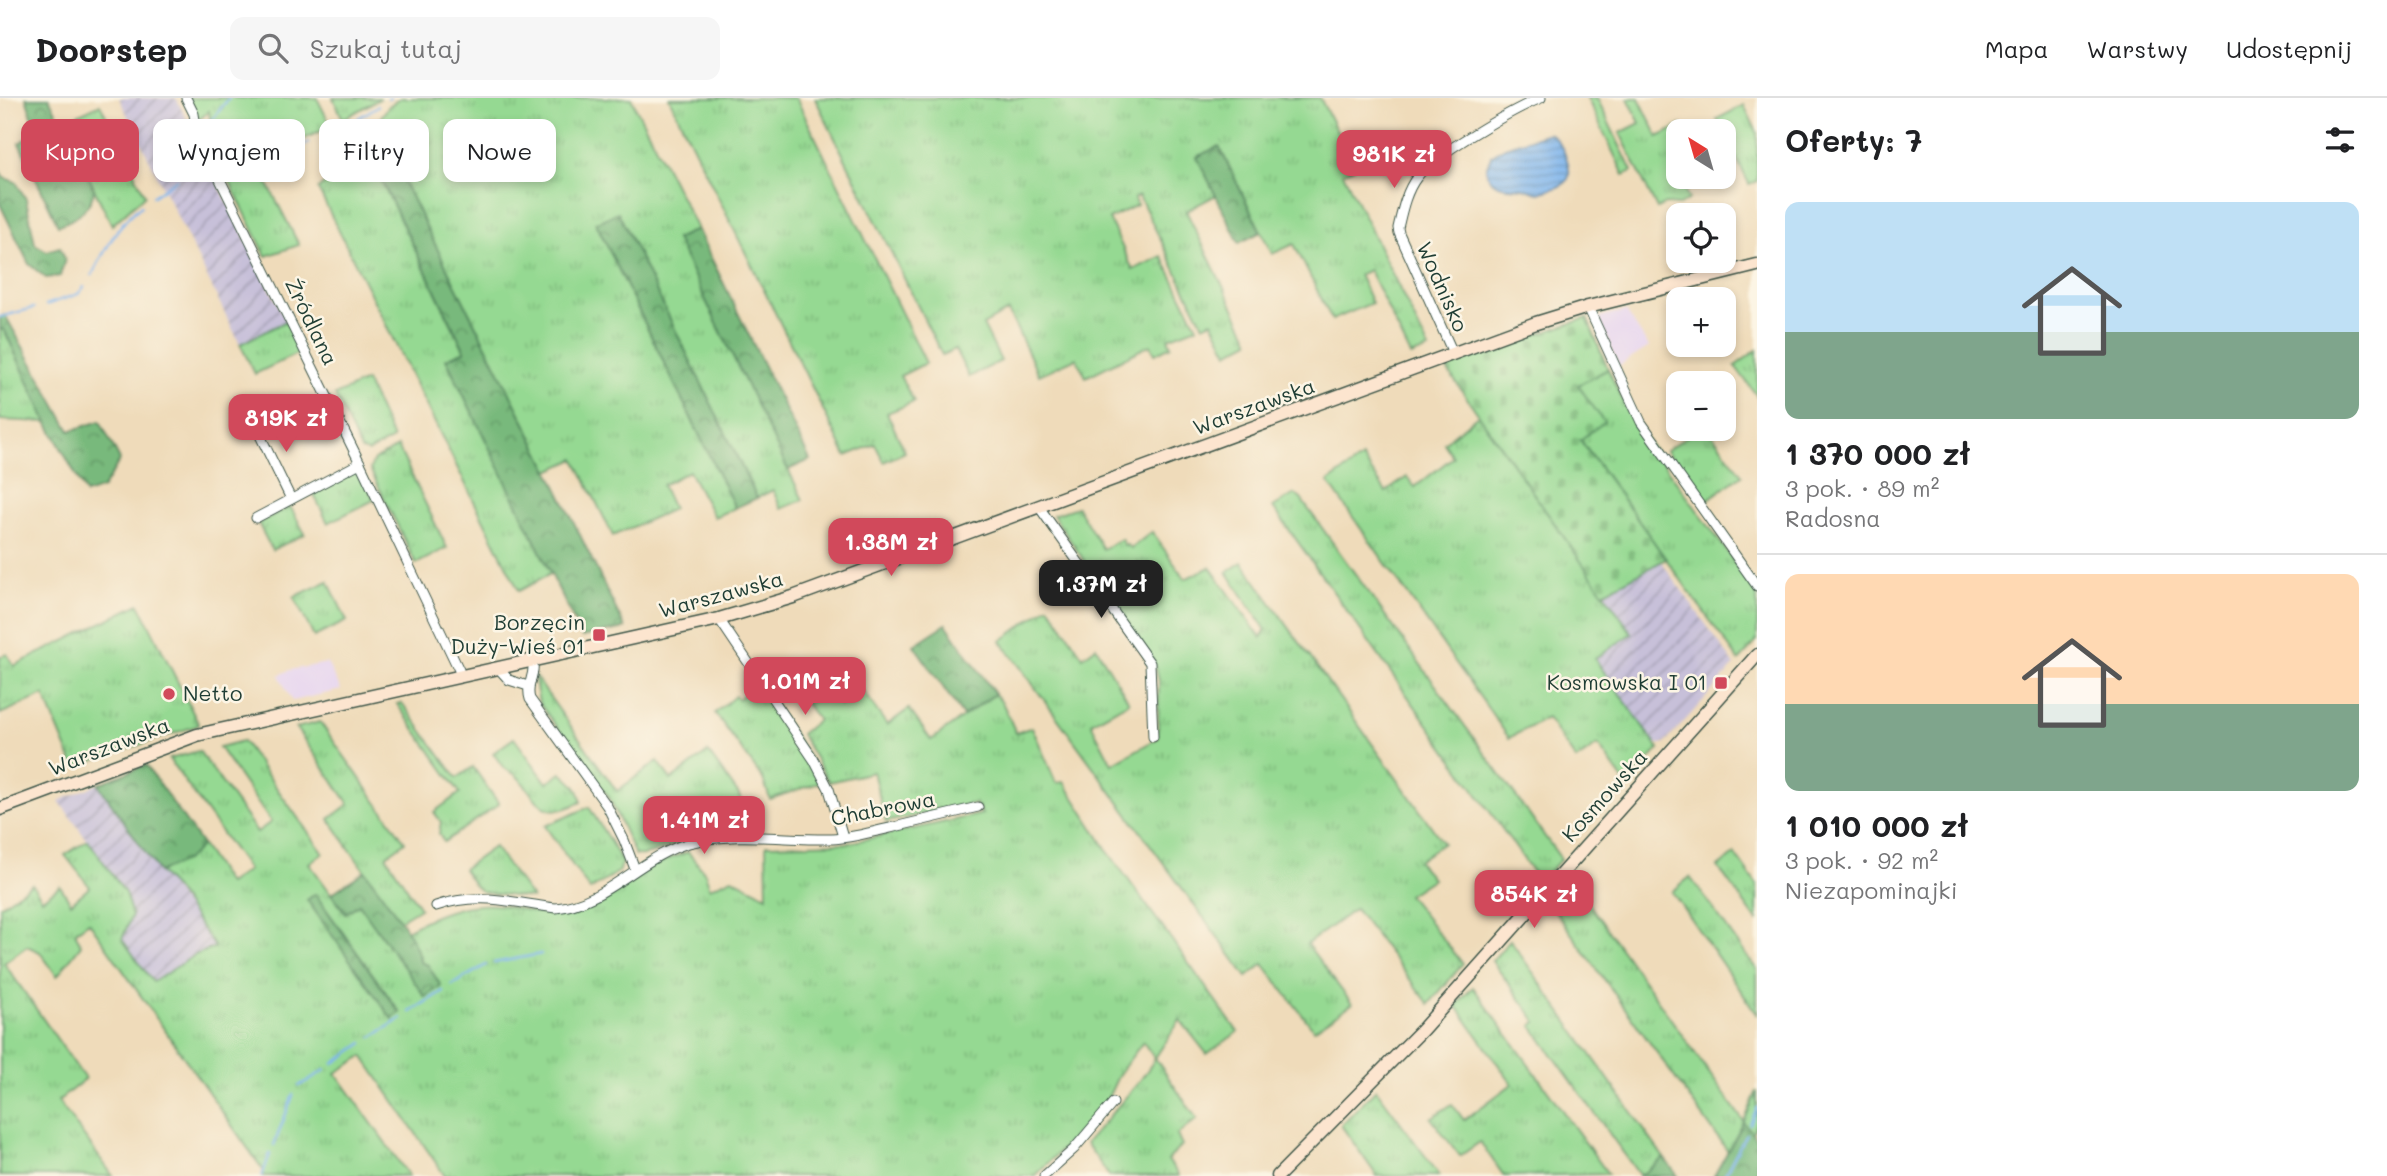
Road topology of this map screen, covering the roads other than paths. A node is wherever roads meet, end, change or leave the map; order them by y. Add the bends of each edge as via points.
1 (186, 98) edge
2 (1541, 98) edge
3 (1757, 265) edge
4 (1588, 307) junction
5 (1453, 353) junction
6 (253, 422) dead end
7 (360, 463) junction
8 (291, 499) junction
9 (1039, 507) junction
10 (256, 518) dead end
11 (1757, 586) edge
12 (719, 619) junction
13 (1757, 655) edge
14 (532, 660) junction
15 (498, 668) junction
16 (459, 676) junction
17 (528, 686) junction
18 (1153, 737) dead end
19 (978, 807) dead end
20 (0, 809) edge
21 (843, 837) junction
22 (635, 869) junction
23 (436, 906) dead end
24 (1113, 1103) dead end
25 (1044, 1176) edge
26 (1278, 1176) edge

1 - 7 street, Źródlana via 197,133
2 - 5 street, Wodnisko via 1427,166 1409,193 1399,233
3 - 4 main road, Warszawska
4 - 5 main road, Warszawska
4 - 11 street via 1641,422
5 - 9 main road, Warszawska
6 - 8 street
7 - 8 street
7 - 16 street, Źródlana
8 - 10 street
9 - 12 main road, Warszawska via 793,597
9 - 18 street via 1150,663
12 - 14 main road, Warszawska
12 - 21 street via 814,760 829,789
13 - 26 main road, Kosmowska via 1422,1030
14 - 15 main road, Warszawska
14 - 17 street via 535,670
15 - 16 main road, Warszawska
15 - 17 street via 509,680
16 - 20 main road, Warszawska via 197,735
17 - 22 street via 530,699 607,806
19 - 21 street, Chabrowa
21 - 22 street, Chabrowa via 709,839 661,853
22 - 23 street, Chabrowa via 568,906 482,897
24 - 25 street

